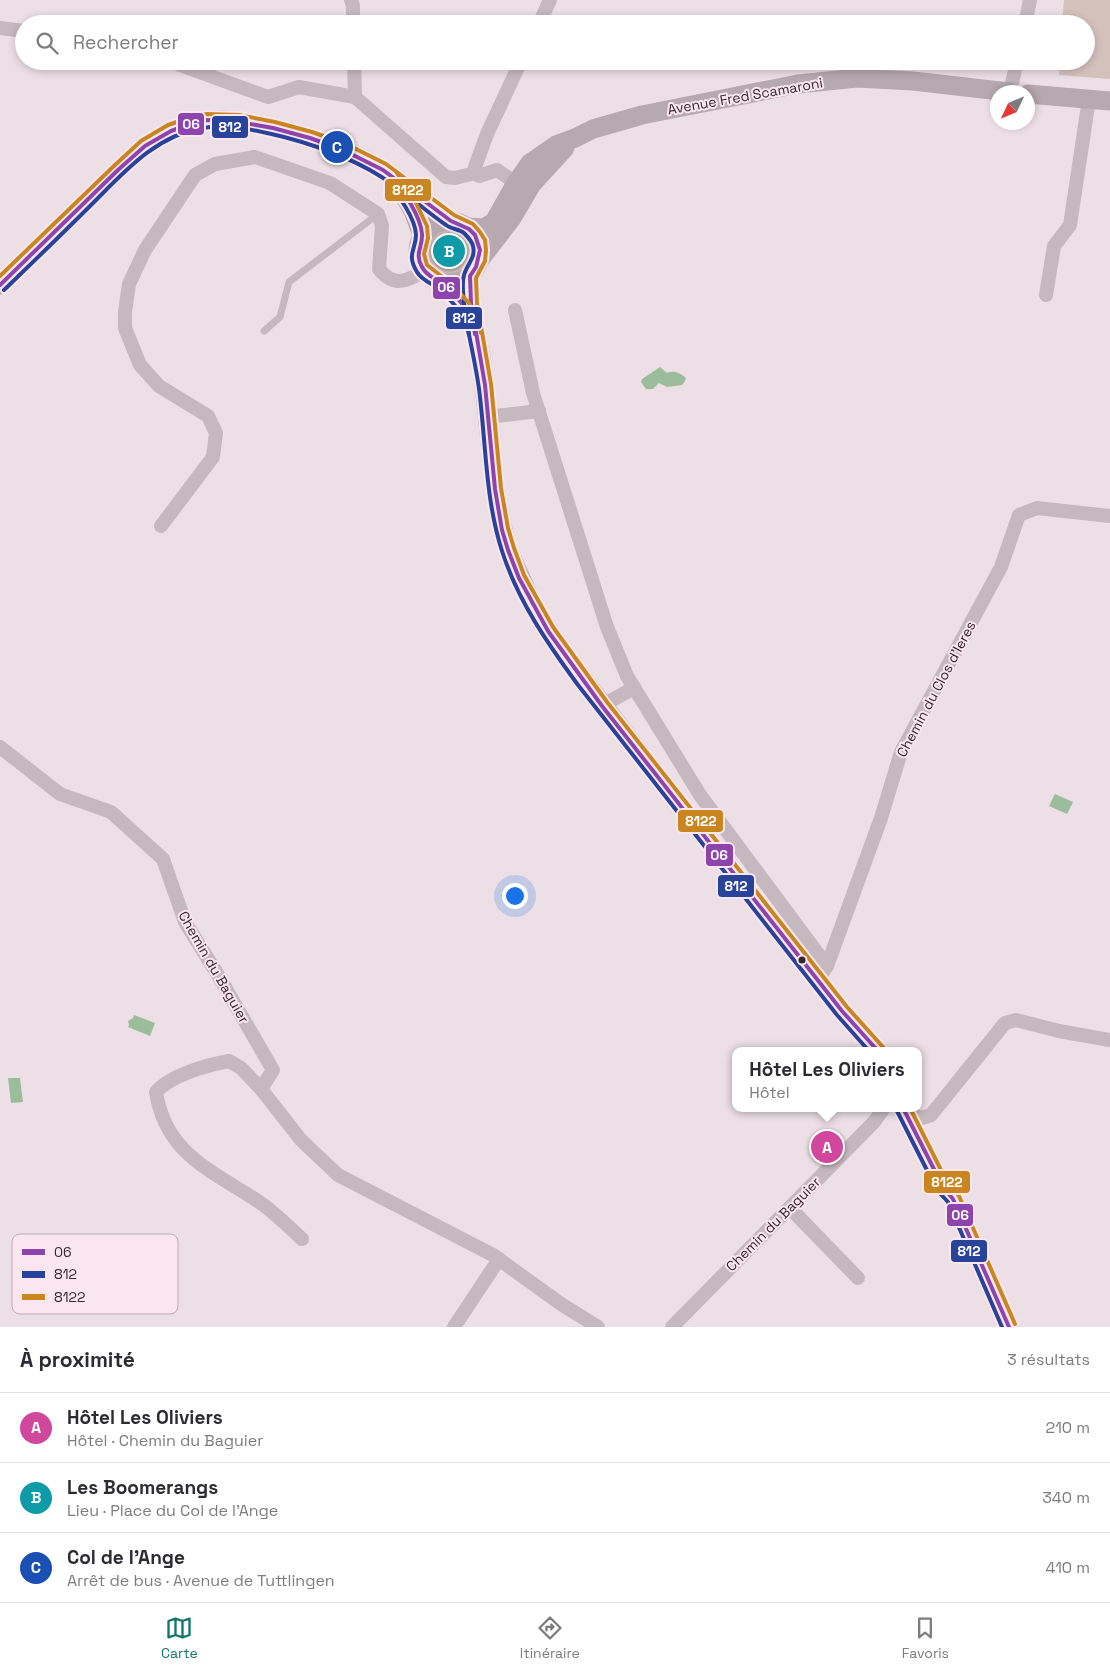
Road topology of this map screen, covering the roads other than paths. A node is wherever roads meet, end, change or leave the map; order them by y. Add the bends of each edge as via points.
1 (351, 0) edge
2 (550, 0) edge
3 (1030, 0) edge
4 (353, 15) edge
5 (543, 15) edge
6 (1027, 15) edge
7 (0, 28) edge
8 (15, 30) edge
9 (194, 70) edge
10 (354, 70) edge
11 (517, 70) edge
12 (1015, 70) edge
13 (1012, 85) edge
14 (990, 90) edge
15 (1035, 95) edge
16 (355, 97) junction
17 (1089, 100) junction
18 (1110, 101) edge
19 (575, 138) junction
20 (475, 173) junction
21 (393, 178) junction
22 (516, 183) junction
23 (378, 214) junction
24 (512, 218) junction
25 (460, 224) junction
26 (422, 235) junction
27 (474, 268) junction
28 (424, 272) junction
29 (441, 283) junction
30 (0, 285) edge
31 (1046, 295) dead end
32 (515, 310) dead end
33 (472, 319) junction
34 (264, 331) dead end
35 (538, 411) junction
36 (488, 417) junction
37 (1110, 516) edge
38 (161, 526) dead end
39 (634, 688) junction
40 (603, 705) junction
41 (0, 747) edge
42 (822, 973) junction
43 (842, 1012) junction
44 (1110, 1040) edge
45 (864, 1047) edge
46 (874, 1047) edge
47 (261, 1089) junction
48 (881, 1112) edge
49 (908, 1112) edge
50 (911, 1112) edge
51 (912, 1112) edge
52 (918, 1112) edge
53 (874, 1122) junction
54 (953, 1199) junction
55 (790, 1208) junction
56 (302, 1239) dead end
57 (499, 1259) junction
58 (858, 1278) dead end
59 (454, 1327) edge
60 (598, 1327) edge
61 (672, 1327) edge
62 (1009, 1327) edge

1 - 4 street
2 - 5 street
3 - 6 street
7 - 8 street
9 - 16 street via 268,97 299,87
10 - 16 street
11 - 20 street via 487,134
12 - 13 street
14 - 19 main road, Avenue Fred Scamaroni via 857,78 798,84 642,115 593,128
15 - 17 main road
16 - 20 street via 446,177
17 - 18 main road
17 - 31 street via 1070,225 1054,246
19 - 22 main road, Avenue Fred Scamaroni via 556,145 530,163
19 - 24 main road, Avenue Fred Scamaroni via 532,184
20 - 22 street via 479,176 498,170
21 - 25 main road
21 - 26 main road via 413,211
21 - 30 main road via 358,156 315,140 222,120 191,124 164,134 147,145
22 - 24 street via 520,189 511,209
22 - 25 main road, Avenue Fred Scamaroni via 494,222 484,228
23 - 28 street via 382,226 379,269 385,277 393,282
23 - 34 lane via 289,282 280,317
23 - 38 street via 330,183 254,158 215,164 195,175 145,250 129,284 124,312 125,328 140,365 159,386 208,416 216,433 213,457
24 - 27 main road, Avenue Fred Scamaroni
25 - 26 main road via 434,224
25 - 27 main road via 475,234 479,242 480,252
26 - 28 main road via 417,254
27 - 29 main road via 456,283
27 - 33 main road
28 - 29 main road
29 - 33 main road
32 - 35 street
33 - 36 main road via 481,356
35 - 36 street
35 - 39 street via 607,627
36 - 40 main road via 494,481 508,550 537,613
37 - 42 street, Chemin du Clos d'Ieres via 1037,508 1019,515 1001,567 901,752 881,818
39 - 40 street
39 - 42 street via 700,795
40 - 42 main road
41 - 47 street, Chemin du Baguier via 60,794 111,812 163,859 185,922 273,1070
42 - 43 main road
43 - 45 main road
43 - 46 main road
44 - 52 street via 1016,1020 1004,1023 931,1114
47 - 56 street via 241,1068 229,1061 204,1066 161,1086 156,1092 164,1123 177,1144 201,1166 264,1206
47 - 57 street via 301,1140 338,1175
48 - 53 street, Chemin du Baguier
49 - 53 street, Chemin du Baguier
50 - 54 main road via 944,1187
51 - 54 main road via 931,1138 951,1184
53 - 55 street, Chemin du Baguier
54 - 62 main road
55 - 58 street
55 - 61 street, Chemin du Baguier
57 - 59 street
57 - 60 street

